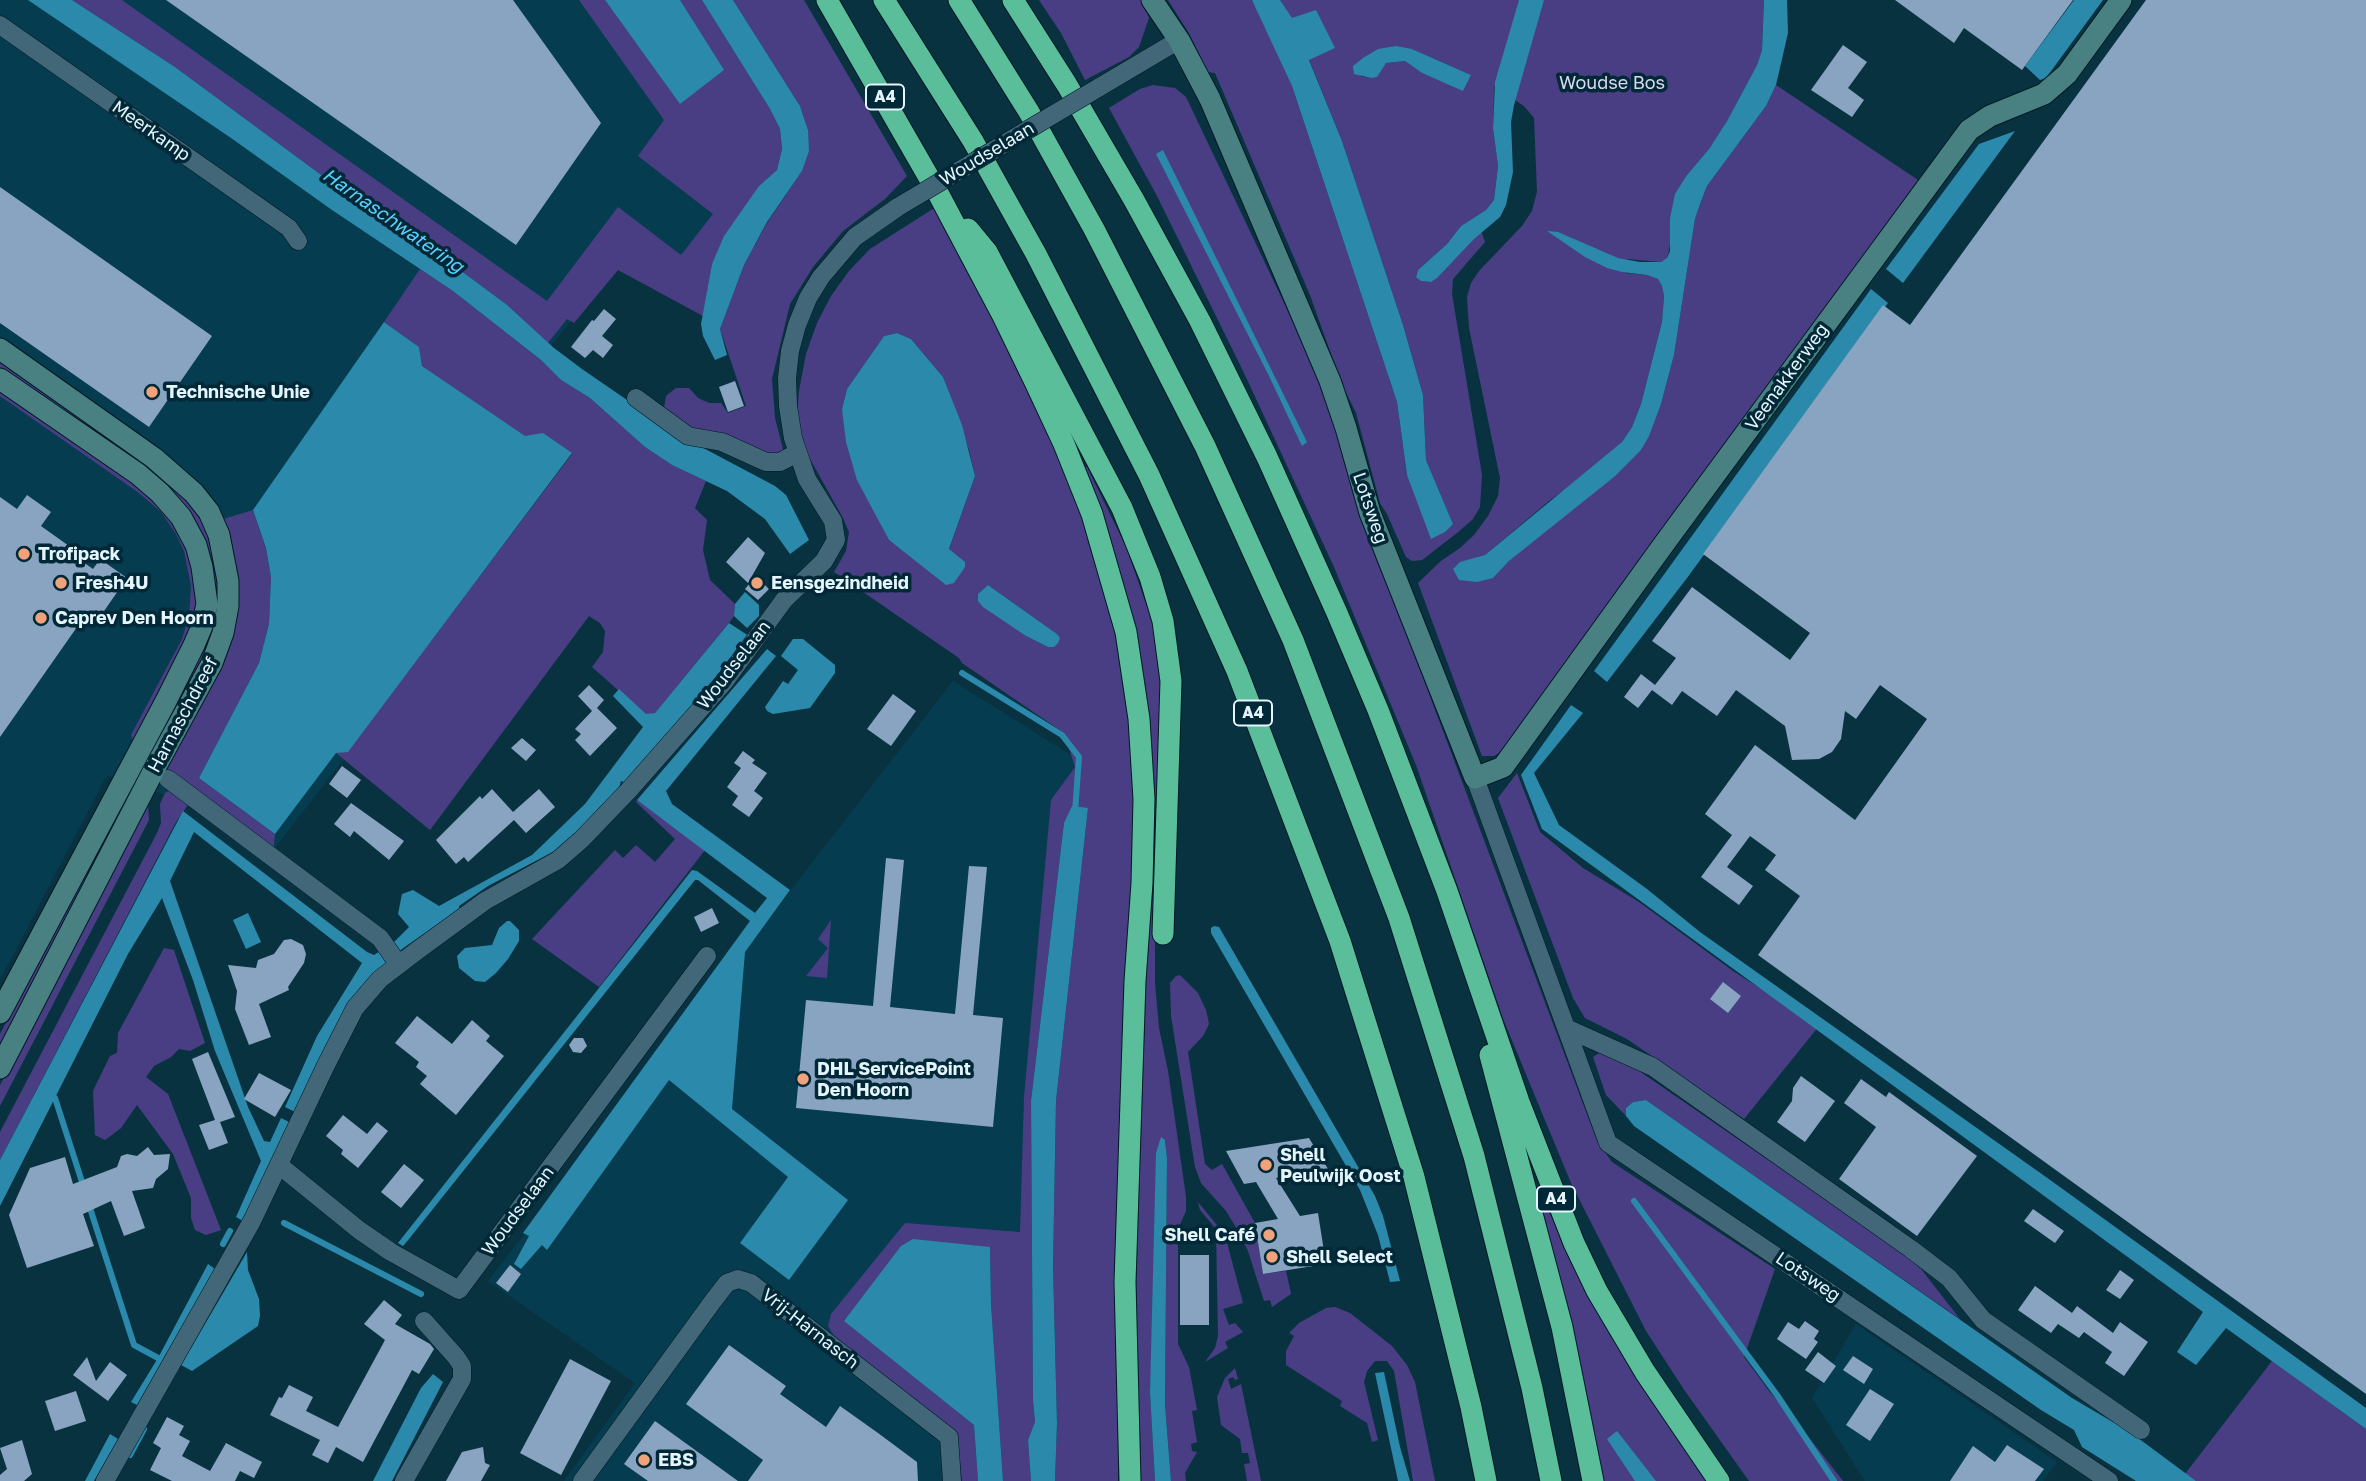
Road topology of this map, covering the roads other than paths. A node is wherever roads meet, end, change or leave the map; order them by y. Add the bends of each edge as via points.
1 (827, 0) edge
2 (884, 0) edge
3 (959, 0) edge
4 (1013, 0) edge
5 (1152, 0) edge
6 (2121, 0) edge
7 (0, 24) edge
8 (1179, 40) junction
9 (939, 195) junction
10 (298, 241) dead end
11 (0, 349) edge
12 (0, 379) edge
13 (636, 398) dead end
14 (797, 453) junction
15 (1475, 778) junction
16 (168, 779) dead end
17 (1447, 891) junction
18 (1163, 934) dead end
19 (707, 956) dead end
20 (397, 962) junction
21 (0, 1013) edge
22 (1566, 1028) junction
23 (0, 1068) edge
24 (279, 1165) junction
25 (424, 1321) dead end
26 (2141, 1430) dead end
27 (105, 1481) edge
28 (404, 1481) edge
29 (582, 1481) edge
30 (952, 1481) edge
31 (1130, 1481) edge
32 (1486, 1481) edge
33 (1551, 1481) edge
34 (1594, 1481) edge
35 (1719, 1481) edge
36 (2109, 1481) edge

1 - 9 highway, A4
2 - 32 highway, A4 via 973,141 1036,254 1149,475 1237,671 1340,941 1405,1150
3 - 33 highway via 1094,229 1205,446 1293,640 1399,918 1474,1156
4 - 17 highway, A4 via 1134,200 1261,444 1378,710
5 - 8 street, Lotsweg
6 - 15 street, Veenakkerweg via 2067,74 2044,94 1990,116 1969,130 1503,767
7 - 10 street, Meerkamp via 289,228
8 - 14 street, Woudselaan, bridge via 855,237 808,298 790,351 788,406
8 - 15 street, Lotsweg via 1210,99 1330,381 1370,513
9 - 18 highway, A4 via 987,252 1122,508 1150,577 1163,621 1171,681
9 - 31 highway, A4 via 1064,444 1109,568 1133,674 1144,799 1125,1282
11 - 23 street, Harnaschdreef via 155,458 194,493 219,535 228,606 212,663
12 - 21 street, Harnaschdreef via 160,493 181,517 196,545 207,604 198,636 166,701
13 - 14 street via 688,436 722,442 766,462 779,462
14 - 20 street, Woudselaan via 833,522 836,540 824,561 785,600 725,681 581,840 558,860 485,901
15 - 22 street, Lotsweg
16 - 20 street via 380,938
17 - 34 highway, A4 via 1562,1328
17 - 35 highway, A4 via 1519,1102 1574,1243 1645,1372
19 - 24 street, Woudselaan via 460,1290 359,1230
20 - 24 street, Woudselaan via 355,1008
22 - 26 street via 1653,1067 1950,1278 1983,1320
22 - 36 street, Lotsweg via 1608,1143
24 - 27 street, Woudselaan
25 - 28 street via 462,1366 462,1379
29 - 30 street, Vrij-Harnasch via 713,1301 727,1283 738,1279 751,1283 948,1437

